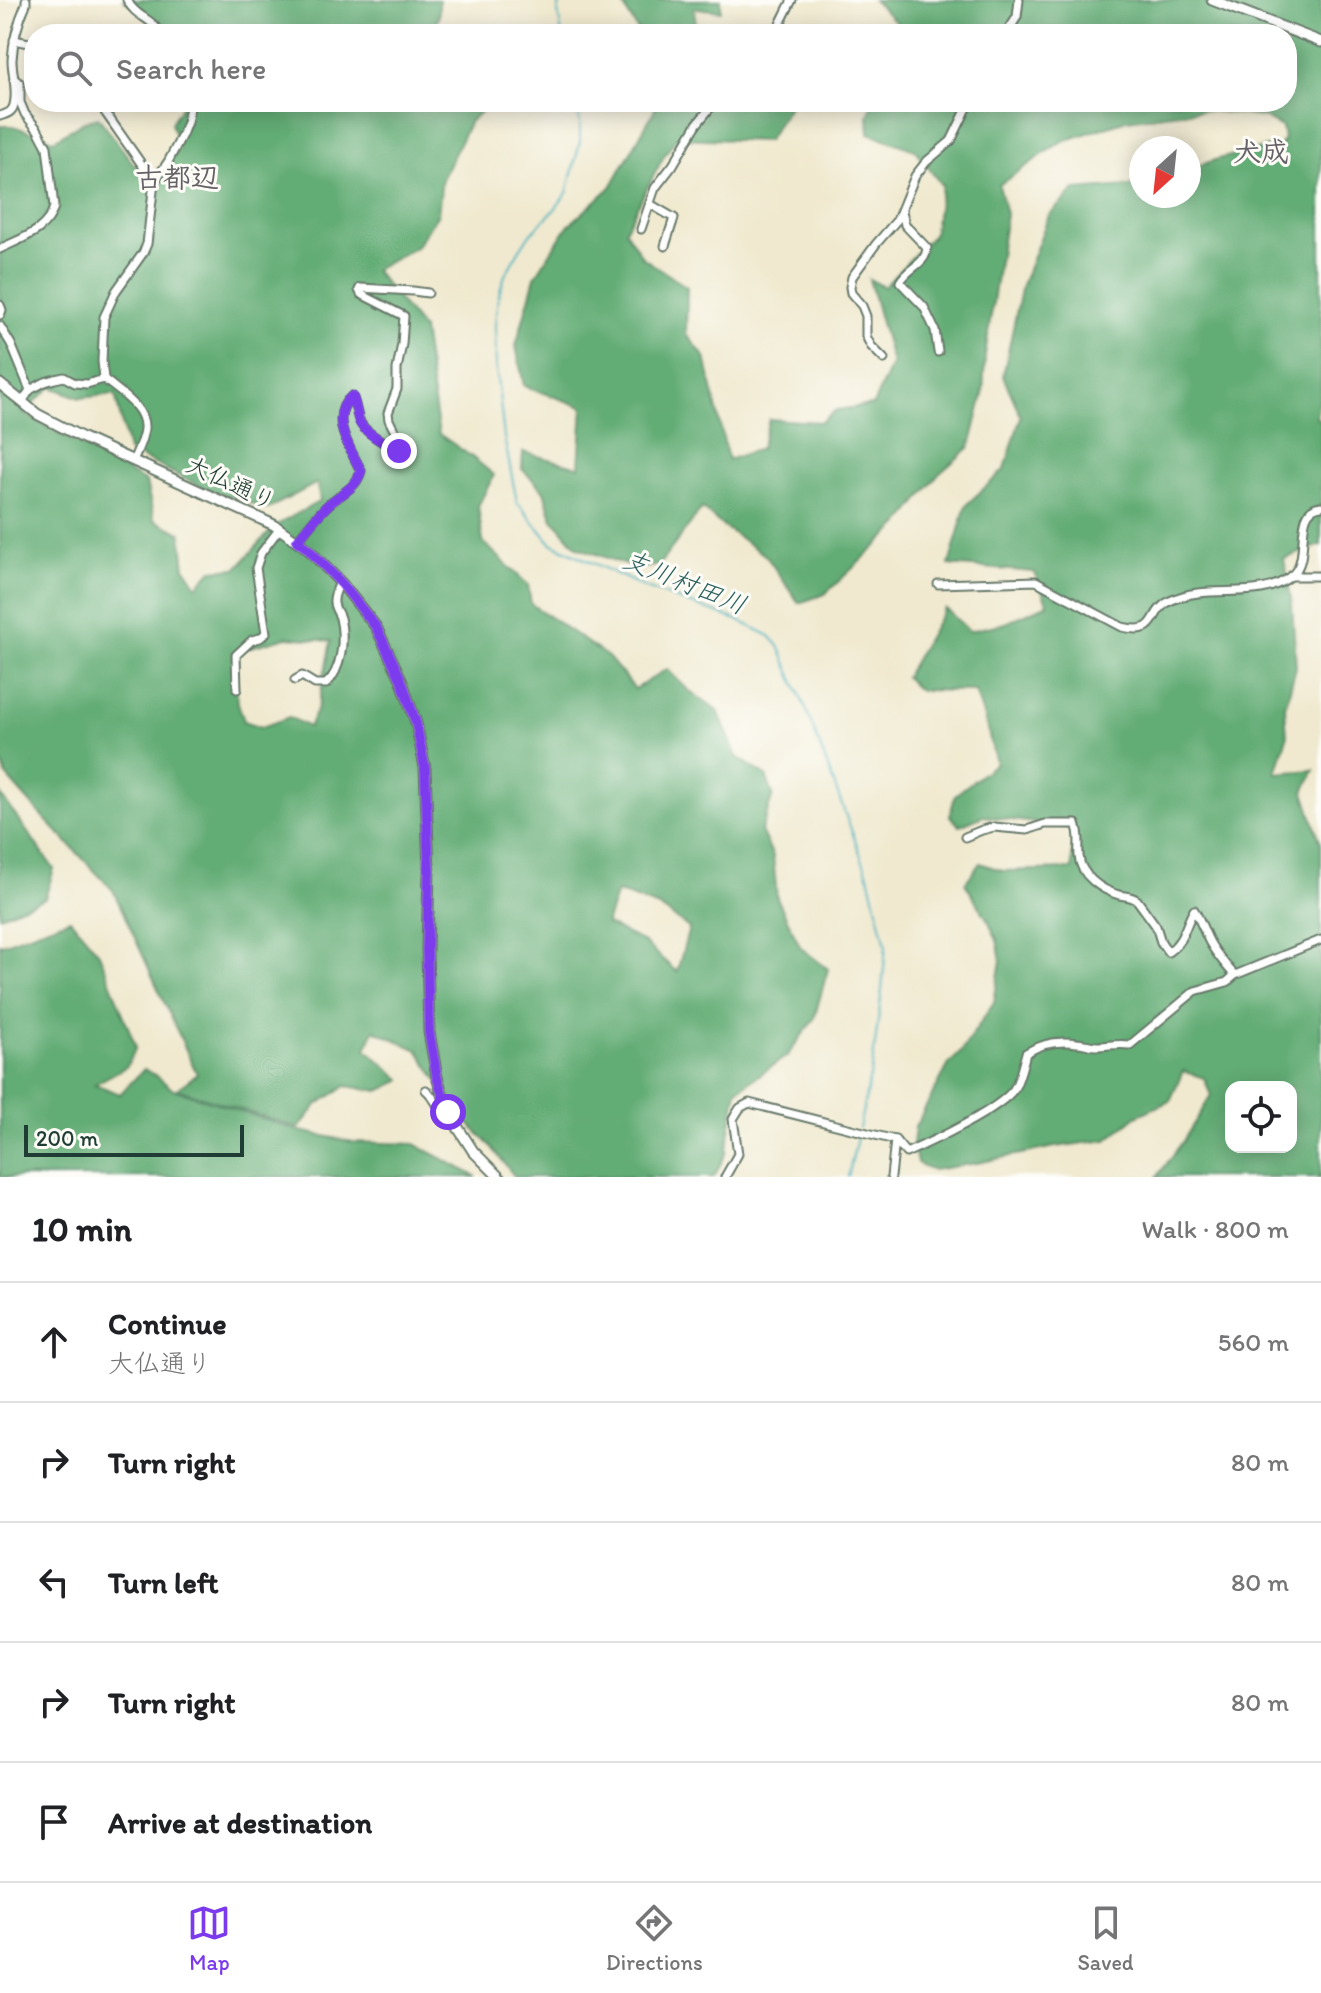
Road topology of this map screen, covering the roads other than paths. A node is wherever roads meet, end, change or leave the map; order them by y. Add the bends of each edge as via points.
1 (26, 0) edge
2 (127, 0) edge
3 (792, 0) edge
4 (1019, 0) edge
5 (1212, 0) edge
6 (153, 24) edge
7 (780, 24) edge
8 (1012, 24) edge
9 (1274, 24) edge
10 (1297, 33) edge
11 (14, 40) junction
12 (24, 42) edge
13 (1321, 42) edge
14 (14, 79) junction
15 (24, 112) edge
16 (24, 112) edge
17 (105, 112) edge
18 (189, 112) edge
19 (707, 112) edge
20 (965, 112) edge
21 (0, 116) edge
22 (154, 182) junction
23 (650, 204) junction
24 (902, 209) junction
25 (641, 229) dead end
26 (665, 246) dead end
27 (0, 249) edge
28 (428, 293) dead end
29 (0, 305) edge
30 (0, 315) edge
31 (0, 326) edge
32 (938, 352) dead end
33 (884, 359) dead end
34 (104, 379) junction
35 (0, 384) edge
36 (30, 390) junction
37 (22, 402) junction
38 (133, 461) junction
39 (1321, 506) edge
40 (280, 528) junction
41 (297, 541) junction
42 (1290, 576) junction
43 (1321, 576) edge
44 (340, 582) junction
45 (938, 584) dead end
46 (295, 680) dead end
47 (237, 689) dead end
48 (965, 837) dead end
49 (1321, 940) edge
50 (1235, 975) junction
51 (426, 1090) dead end
52 (452, 1118) junction
53 (895, 1140) junction
54 (499, 1177) edge
55 (725, 1177) edge
56 (891, 1177) edge

1 - 11 street
2 - 6 street via 132,11
3 - 7 street
4 - 8 street
5 - 9 street
10 - 13 street
11 - 12 street
11 - 14 street
14 - 16 street via 20,83
14 - 21 street via 14,106
15 - 27 street via 47,147 54,207 41,229
17 - 22 street
18 - 22 street via 182,135
19 - 23 street via 655,188
20 - 24 street via 951,141 915,176
22 - 34 street via 147,244 104,317
23 - 25 street
23 - 26 street via 674,218
24 - 32 street via 905,225 927,252 900,282 924,307
24 - 33 street via 850,287 866,316 866,336
28 - 41 street via 360,288 361,294 404,316 397,389 388,413 402,446 399,451 365,430 352,396 347,398 342,429 360,476
29 - 30 street
31 - 36 street
34 - 36 street via 87,384 64,377
34 - 38 street via 142,416 144,430
35 - 37 street, 大仏通り
36 - 37 street
37 - 38 street, 大仏通り
38 - 40 street, 大仏通り
39 - 42 street via 1305,518 1299,567
40 - 41 street, 大仏通り
40 - 47 street via 256,568 266,633 236,655
41 - 44 street, 大仏通り
42 - 43 street
42 - 45 street via 1264,589 1179,596 1164,603 1145,628 1135,630 1105,620 1036,581
44 - 46 street via 334,605 343,639 335,676 326,684 302,676
44 - 52 street, 大仏通り via 376,627 416,723 426,783 429,1032
48 - 50 street via 994,827 1027,830 1076,824 1085,874 1116,894 1134,897 1168,952 1179,942 1194,910 1210,945
49 - 50 street
50 - 53 street via 1195,991 1130,1045 1038,1046 1026,1053 1013,1089 1000,1103 906,1153
51 - 52 street
52 - 54 street, 大仏通り via 473,1151
53 - 55 street via 749,1103 733,1119 738,1154
53 - 56 street

